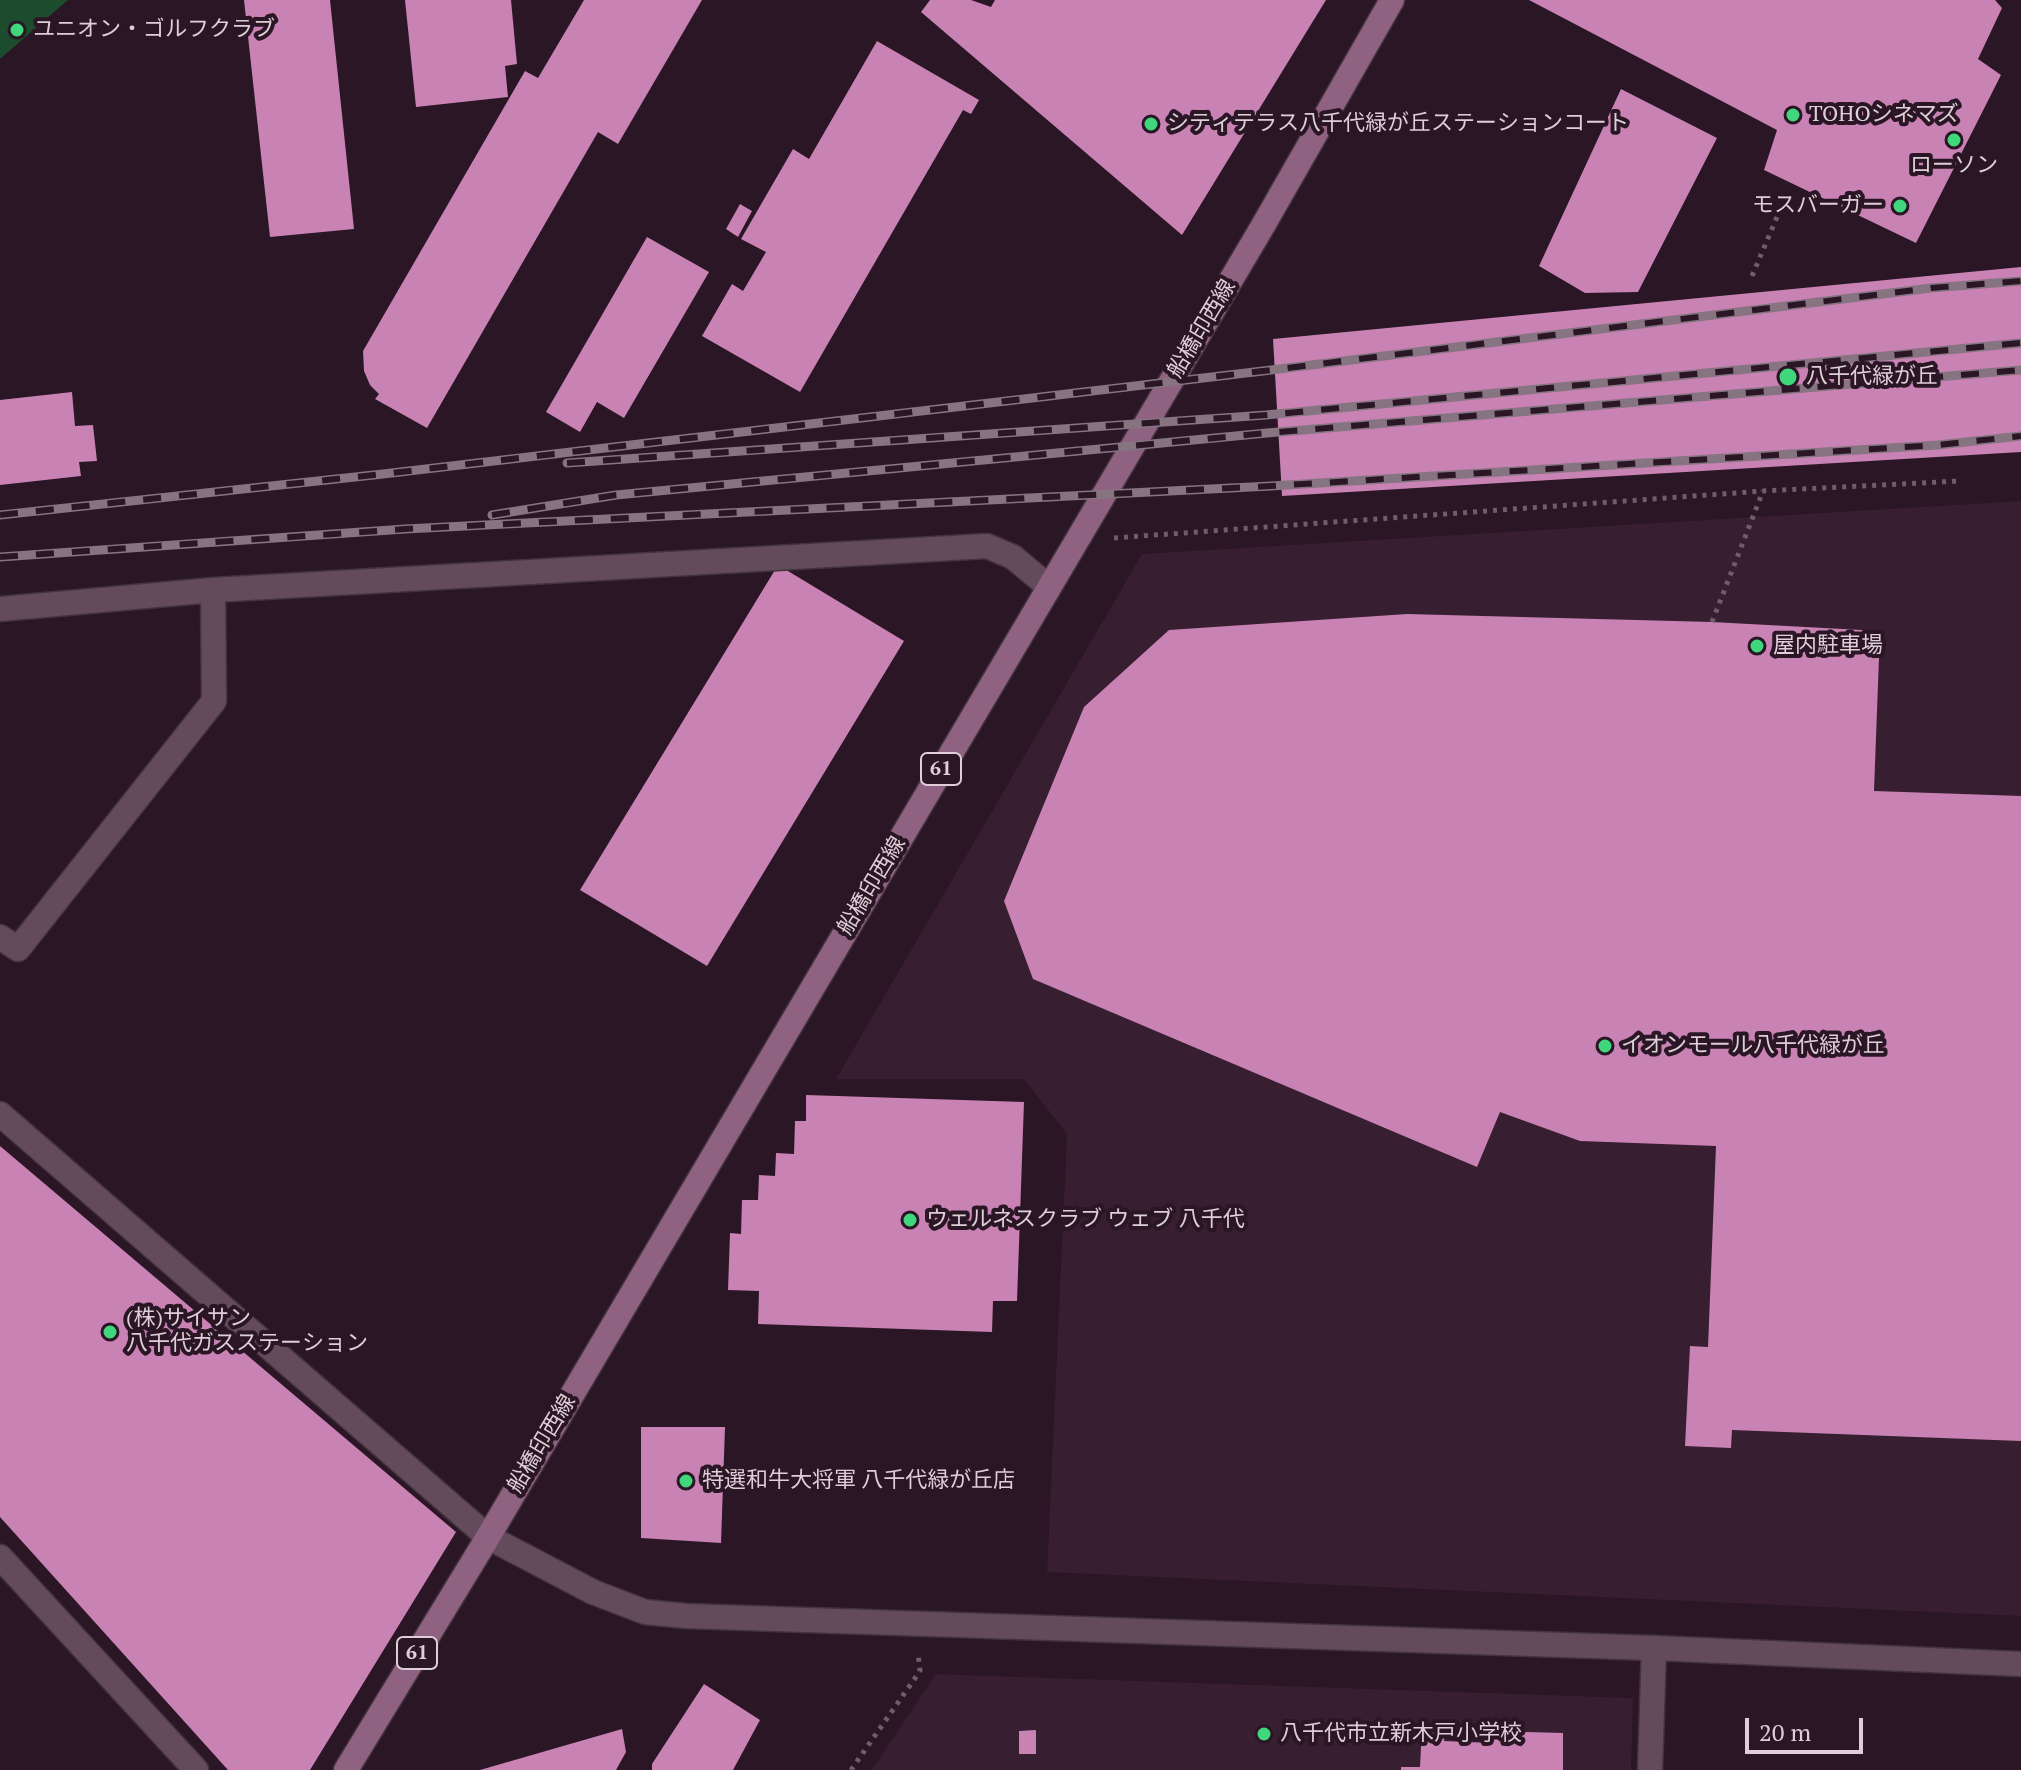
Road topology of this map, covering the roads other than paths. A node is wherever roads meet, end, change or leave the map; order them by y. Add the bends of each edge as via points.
1 (1392, 0) edge
2 (1049, 587) junction
3 (213, 590) junction
4 (0, 609) edge
5 (0, 937) edge
6 (0, 1114) edge
7 (488, 1537) junction
8 (0, 1557) edge
9 (1654, 1648) junction
10 (2021, 1664) edge
11 (196, 1770) edge
12 (346, 1770) edge
13 (1650, 1770) edge

1 - 2 main road, 船橋印西線 / 61
2 - 3 street via 1013,557 987,546
2 - 7 main road, 船橋印西線 / 61
3 - 4 street
3 - 5 street via 214,701 18,949
6 - 7 street
7 - 9 street via 593,1592 645,1612 686,1616
7 - 12 main road, 船橋印西線 / 61
8 - 11 street
9 - 10 street
9 - 13 street

